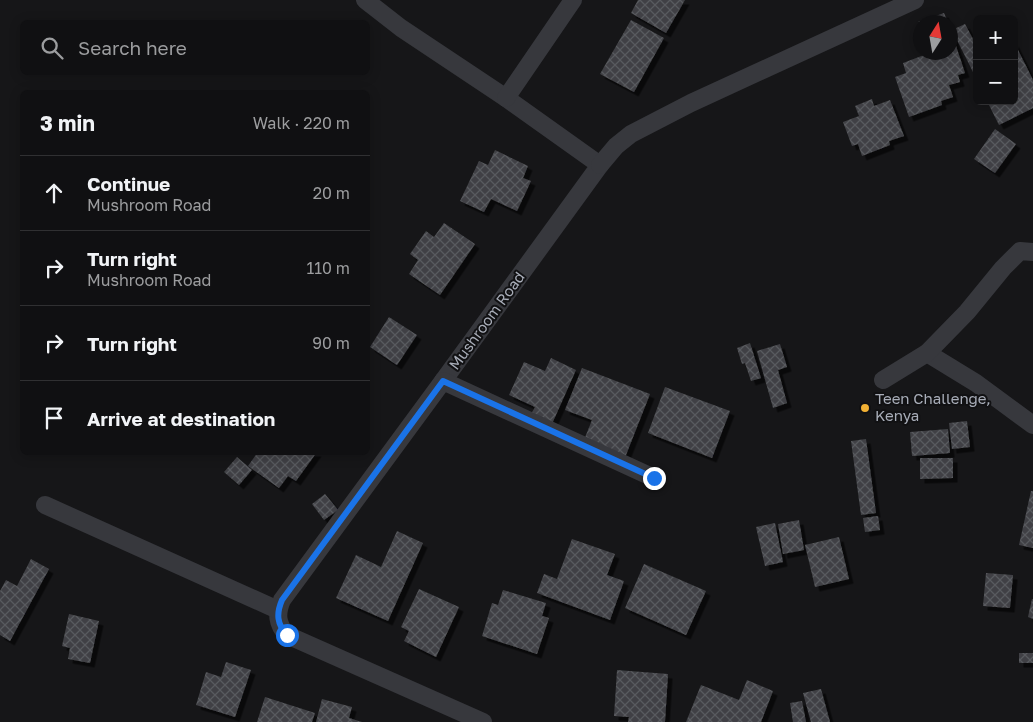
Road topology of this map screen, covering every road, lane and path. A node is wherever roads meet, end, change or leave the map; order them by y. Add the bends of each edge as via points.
1 (366, 0) edge
2 (573, 0) edge
3 (915, 0) edge
4 (506, 98) junction
5 (600, 165) junction
6 (1033, 252) edge
7 (927, 354) junction
8 (883, 380) dead end
9 (443, 381) junction
10 (1033, 425) edge
11 (654, 478) dead end
12 (45, 505) dead end
13 (278, 610) junction
14 (483, 722) edge

1 - 4 street via 401,28
2 - 4 street
3 - 5 street, Mushroom Road via 691,102 631,134
4 - 5 street
5 - 9 street, Mushroom Road
6 - 7 street via 1020,251
7 - 8 street
7 - 10 street via 976,382
9 - 11 street
9 - 13 street, Mushroom Road via 282,600
12 - 13 street
13 - 14 street via 278,620 287,635

